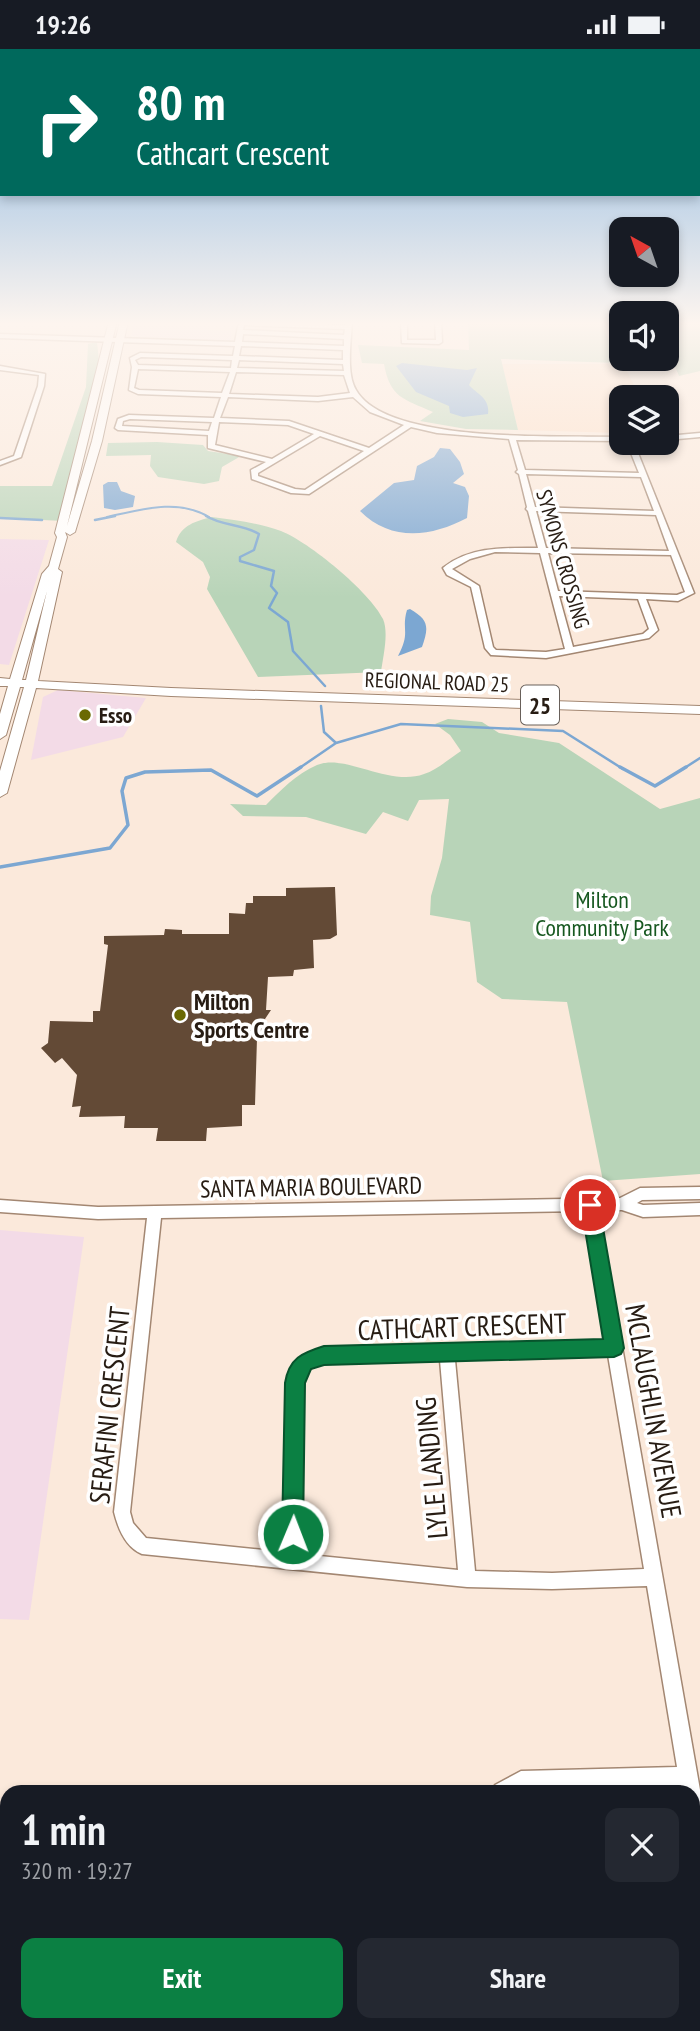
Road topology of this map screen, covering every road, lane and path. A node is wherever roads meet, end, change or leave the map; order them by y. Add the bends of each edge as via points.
1 (31, 413) edge
2 (90, 413) edge
3 (104, 413) edge
4 (219, 413) edge
5 (379, 413) edge
6 (217, 420) junction
7 (409, 425) junction
8 (212, 433) junction
9 (320, 433) junction
10 (700, 435) edge
11 (512, 436) junction
12 (679, 437) edge
13 (609, 439) edge
14 (370, 451) junction
15 (636, 455) edge
16 (273, 461) junction
17 (0, 463) edge
18 (520, 472) junction
19 (644, 475) junction
20 (530, 509) junction
21 (658, 513) junction
22 (62, 537) junction
23 (540, 549) junction
24 (674, 553) junction
25 (54, 566) junction
26 (554, 593) junction
27 (641, 596) junction
28 (570, 651) junction
29 (0, 674) edge
30 (16, 679) junction
31 (33, 680) junction
32 (0, 681) edge
33 (700, 710) edge
34 (0, 736) edge
35 (0, 793) edge
36 (700, 1193) edge
37 (622, 1204) junction
38 (590, 1205) junction
39 (0, 1206) edge
40 (700, 1209) edge
41 (155, 1212) junction
42 (614, 1348) junction
43 (447, 1353) junction
44 (292, 1561) junction
45 (654, 1577) junction
46 (467, 1579) junction
47 (690, 1784) edge
48 (513, 1785) edge

1 - 17 street via 17,457
2 - 22 main road
3 - 22 main road via 70,533
4 - 6 street
5 - 7 street
6 - 8 street
6 - 8 street via 129,417 120,420 118,428
6 - 9 street via 289,423
7 - 11 street
7 - 14 street
8 - 16 street via 213,448
9 - 14 street
9 - 16 street
10 - 12 street
11 - 13 street
11 - 18 street, SYMONS CROSSING
14 - 16 street via 306,492 255,477 254,473
15 - 19 street
18 - 19 street
18 - 20 street, SYMONS CROSSING
19 - 21 street
20 - 21 street
20 - 23 street, SYMONS CROSSING
21 - 24 street
22 - 25 main road
23 - 24 street
23 - 26 street, SYMONS CROSSING
23 - 28 street via 467,557 447,571 475,586 492,652 546,655
24 - 27 street via 690,593 678,598
25 - 30 main road via 47,574
25 - 31 main road via 58,573
26 - 27 street
26 - 28 street, SYMONS CROSSING
27 - 28 street via 654,630 650,635
29 - 30 main road
30 - 31 main road, 25
30 - 32 main road
30 - 34 main road
31 - 33 main road, REGIONAL ROAD 25 / 25 via 171,692
31 - 35 main road
36 - 37 street, SANTA MARIA BOULEVARD via 640,1194
37 - 38 street, SANTA MARIA BOULEVARD
37 - 40 street, SANTA MARIA BOULEVARD via 643,1210
38 - 41 street, SANTA MARIA BOULEVARD
38 - 42 street, MCLAUGHLIN AVENUE
39 - 41 street, SANTA MARIA BOULEVARD
41 - 44 street, SERAFINI CRESCENT via 122,1513 126,1528 142,1546
42 - 43 street, CATHCART CRESCENT
42 - 45 street, MCLAUGHLIN AVENUE
43 - 44 street, CATHCART CRESCENT via 324,1356 304,1362 297,1371
43 - 46 street, LYLE LANDING
44 - 46 street, SERAFINI CRESCENT
45 - 46 street, SERAFINI CRESCENT
45 - 47 street, MCLAUGHLIN AVENUE
47 - 48 street via 521,1780

